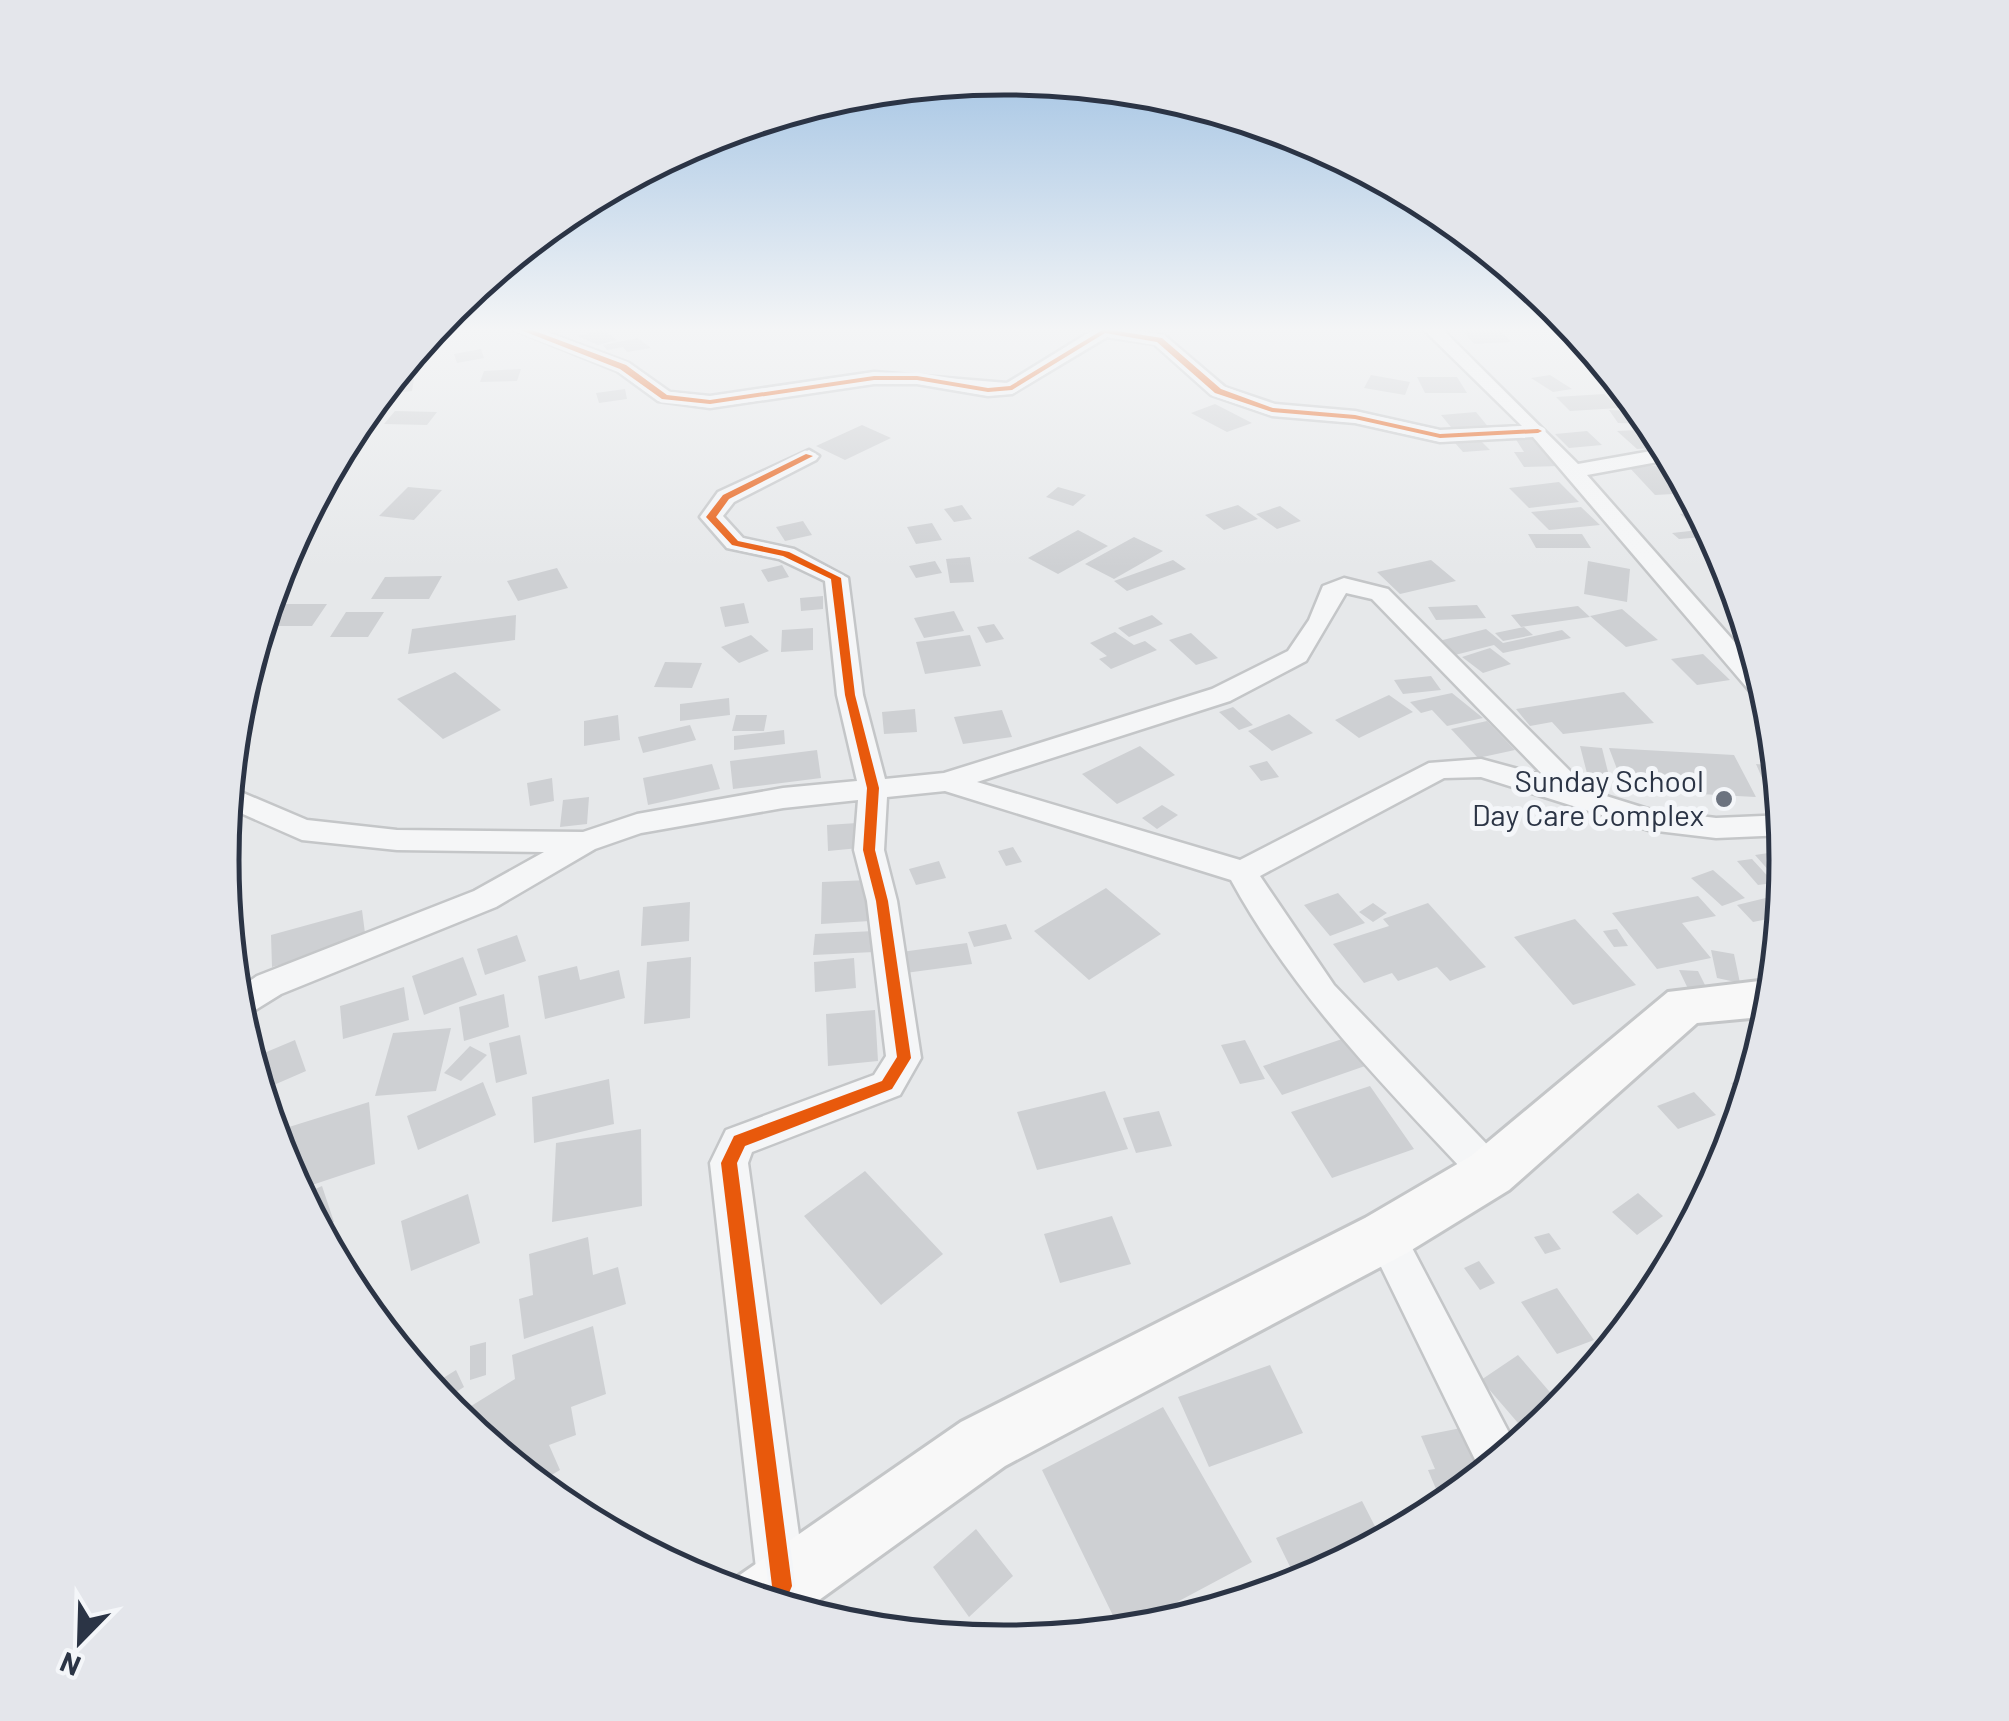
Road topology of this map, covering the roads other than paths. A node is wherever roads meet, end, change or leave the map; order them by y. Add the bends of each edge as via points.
1 (1261, 407) edge
2 (1514, 407) edge
3 (1538, 430) junction
4 (809, 456) dead end
5 (1654, 457) edge
6 (1573, 470) junction
7 (1746, 670) edge
8 (946, 782) junction
9 (873, 788) junction
10 (1579, 796) junction
11 (242, 802) edge
12 (1769, 825) edge
13 (585, 842) junction
14 (1242, 872) junction
15 (252, 997) edge
16 (1757, 999) edge
17 (1490, 1173) junction
18 (1385, 1236) junction
19 (1493, 1449) edge
20 (772, 1589) edge
21 (777, 1591) edge

1 - 3 street via 1355,417 1440,436
2 - 3 street
3 - 6 street
4 - 9 street via 726,498 711,517 735,543 786,554 836,578 850,695
5 - 6 street
6 - 7 street
8 - 9 street
8 - 10 street via 1221,695 1297,656 1331,590 1344,585 1380,594
8 - 14 street
9 - 13 street via 638,824
9 - 20 street via 870,850 904,1058 887,1084 739,1141 729,1163
10 - 12 street via 1649,820 1716,828
10 - 14 street via 1482,768 1439,769
11 - 13 street via 302,830 397,840
13 - 15 street via 485,898
14 - 17 street via 1320,992
16 - 17 main road via 1686,1005
17 - 18 main road
18 - 19 street
18 - 21 main road via 983,1444

